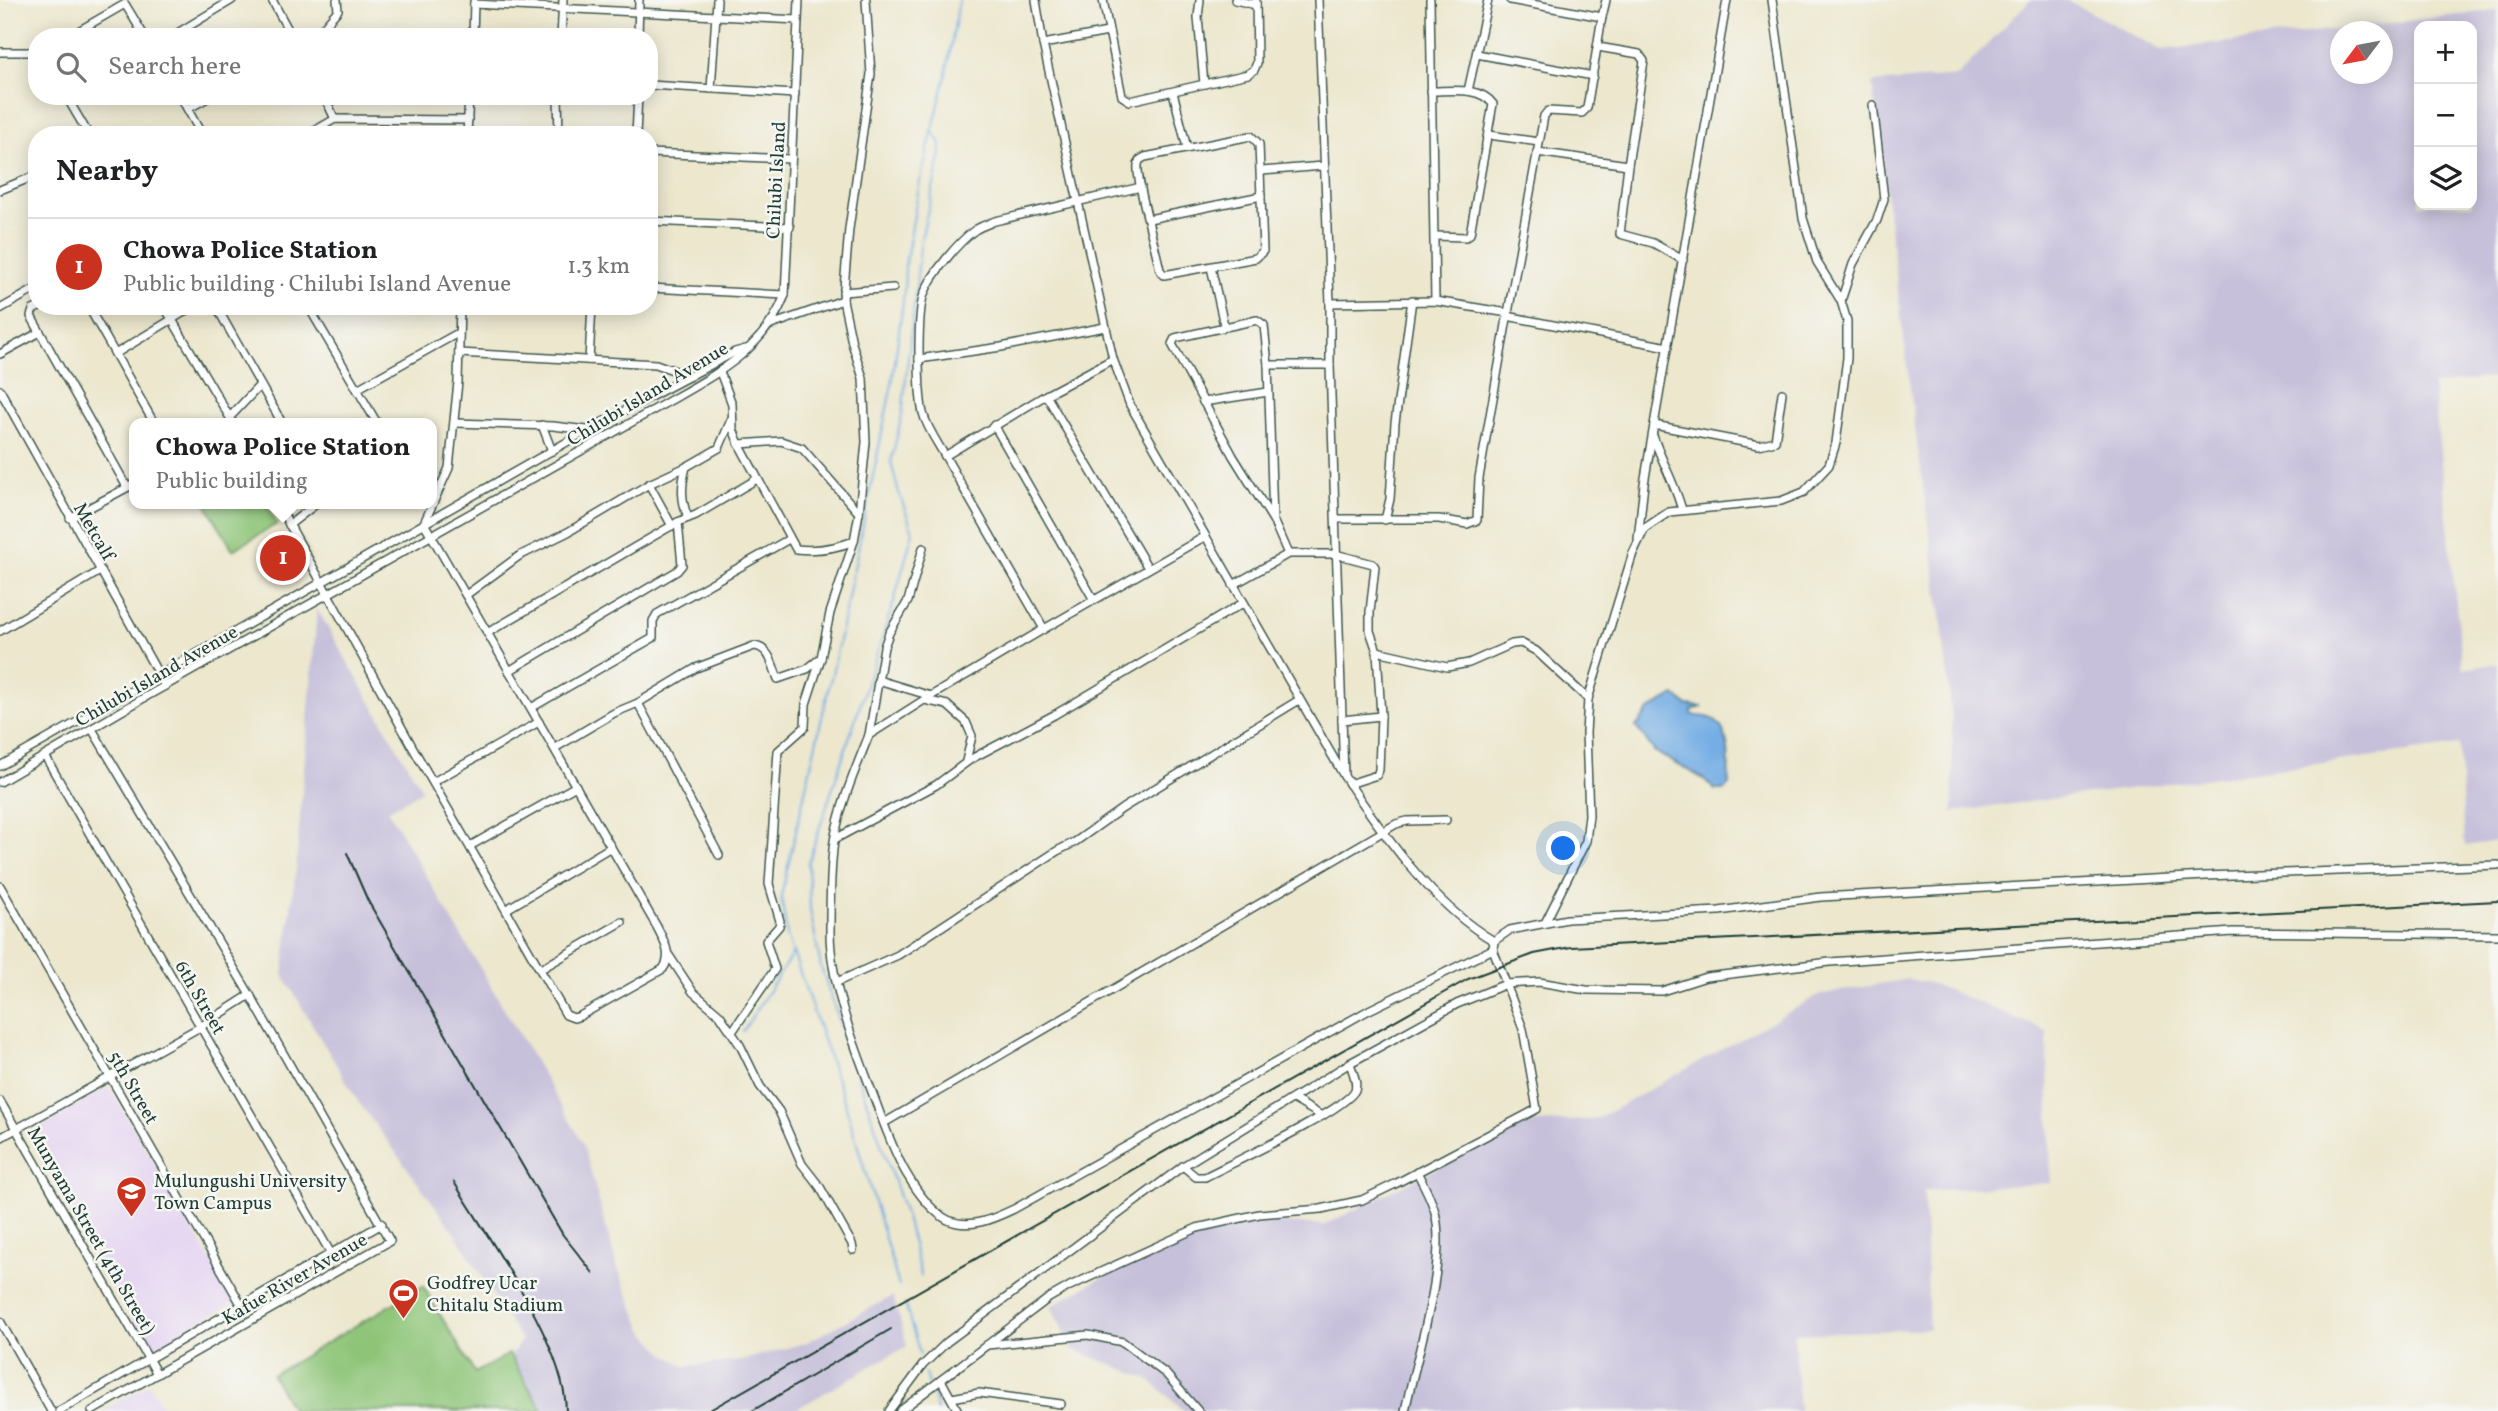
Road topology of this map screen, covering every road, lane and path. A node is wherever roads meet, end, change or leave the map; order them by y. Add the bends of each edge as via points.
1 (232, 0) edge
2 (272, 0) edge
3 (337, 0) edge
4 (563, 0) edge
5 (639, 0) edge
6 (717, 0) edge
7 (799, 0) edge
8 (866, 0) edge
9 (1036, 0) edge
10 (1103, 0) edge
11 (1200, 0) edge
12 (1235, 0) edge
13 (1318, 0) edge
14 (1430, 0) edge
15 (1488, 0) edge
16 (1510, 0) edge
17 (1606, 0) edge
18 (1727, 0) edge
19 (1772, 0) edge
20 (126, 1) edge
21 (474, 2) edge
22 (1256, 3) edge
23 (563, 9) junction
24 (639, 13) junction
25 (1602, 17) junction
26 (716, 18) junction
27 (798, 20) junction
28 (82, 28) edge
29 (140, 28) edge
30 (186, 28) edge
31 (287, 28) edge
32 (323, 28) edge
33 (473, 28) edge
34 (562, 28) edge
35 (638, 28) edge
36 (1108, 32) junction
37 (1043, 44) junction
38 (1598, 47) junction
39 (0, 52) edge
40 (28, 52) edge
41 (1477, 54) junction
42 (1593, 76) junction
43 (1204, 85) junction
44 (658, 86) edge
45 (711, 89) junction
46 (1431, 90) junction
47 (1468, 91) junction
48 (1173, 92) junction
49 (795, 94) junction
50 (1873, 104) dead end
51 (71, 105) edge
52 (186, 105) edge
53 (195, 105) edge
54 (328, 105) edge
55 (469, 105) edge
56 (558, 105) edge
57 (638, 105) edge
58 (188, 109) junction
59 (335, 119) junction
60 (468, 120) junction
61 (84, 126) edge
62 (197, 126) edge
63 (323, 126) edge
64 (468, 126) edge
65 (559, 126) edge
66 (636, 126) edge
67 (1489, 135) junction
68 (1539, 142) junction
69 (1187, 148) junction
70 (1537, 152) junction
71 (658, 153) edge
72 (791, 159) junction
73 (1628, 165) junction
74 (1324, 166) junction
75 (1262, 171) junction
76 (28, 179) edge
77 (1141, 187) junction
78 (0, 190) edge
79 (1261, 196) junction
80 (1077, 202) junction
81 (1149, 219) junction
82 (658, 221) edge
83 (790, 227) junction
84 (1435, 236) junction
85 (1683, 260) junction
86 (1211, 267) junction
87 (658, 288) edge
88 (893, 288) dead end
89 (28, 293) edge
90 (785, 295) junction
91 (843, 296) junction
92 (1412, 300) junction
93 (1435, 301) junction
94 (1841, 301) junction
95 (1330, 303) junction
96 (0, 309) edge
97 (32, 315) edge
98 (93, 315) edge
99 (169, 315) edge
100 (180, 315) edge
101 (221, 315) edge
102 (313, 315) edge
103 (459, 315) edge
104 (592, 315) edge
105 (1508, 315) junction
106 (172, 320) junction
107 (771, 325) junction
108 (1224, 325) junction
109 (1105, 327) junction
110 (40, 332) junction
111 (458, 333) junction
112 (1668, 347) junction
113 (747, 349) junction
114 (459, 353) junction
115 (0, 354) edge
116 (115, 354) junction
117 (919, 359) junction
118 (1113, 359) junction
119 (589, 360) junction
120 (1268, 365) junction
121 (1330, 365) junction
122 (720, 372) junction
123 (690, 376) junction
124 (260, 385) junction
125 (356, 389) junction
126 (0, 390) edge
127 (1268, 392) junction
128 (1782, 393) dead end
129 (1046, 395) junction
130 (1203, 402) junction
131 (733, 417) junction
132 (150, 418) edge
133 (229, 418) edge
134 (233, 418) edge
135 (279, 418) edge
136 (374, 418) edge
137 (455, 423) junction
138 (542, 425) junction
139 (994, 425) junction
140 (1654, 425) junction
141 (588, 430) junction
142 (1653, 436) junction
143 (739, 444) junction
144 (552, 451) junction
145 (944, 456) junction
146 (686, 467) junction
147 (757, 480) junction
148 (129, 482) edge
149 (649, 484) junction
150 (129, 486) edge
151 (437, 491) edge
152 (281, 509) edge
153 (309, 509) edge
154 (428, 509) edge
155 (1682, 510) junction
156 (859, 513) junction
157 (70, 518) junction
158 (688, 518) junction
159 (1336, 519) junction
160 (1273, 520) junction
161 (1385, 520) junction
162 (424, 523) junction
163 (289, 524) junction
164 (675, 524) junction
165 (431, 536) junction
166 (1204, 537) junction
167 (789, 539) junction
168 (1638, 540) junction
169 (854, 541) junction
170 (923, 548) dead end
171 (1288, 554) junction
172 (1335, 554) junction
173 (1148, 568) junction
174 (100, 572) junction
175 (321, 582) junction
176 (1233, 584) junction
177 (328, 595) junction
178 (466, 595) junction
179 (1094, 600) junction
180 (1243, 603) junction
181 (1044, 629) junction
182 (0, 631) edge
183 (488, 633) junction
184 (1377, 651) junction
185 (821, 658) junction
186 (509, 671) junction
187 (159, 675) junction
188 (878, 680) junction
189 (165, 686) junction
190 (927, 698) junction
191 (1588, 699) junction
192 (1299, 700) junction
193 (638, 703) junction
194 (531, 708) junction
195 (1381, 716) junction
196 (1342, 720) junction
197 (539, 722) junction
198 (92, 729) junction
199 (869, 735) junction
200 (555, 748) junction
201 (45, 756) junction
202 (966, 761) junction
203 (0, 766) edge
204 (1344, 776) junction
205 (0, 782) edge
206 (433, 782) junction
207 (1349, 784) junction
208 (576, 786) junction
209 (1446, 820) dead end
210 (1382, 833) junction
211 (835, 839) junction
212 (470, 846) junction
213 (611, 847) junction
214 (719, 855) dead end
215 (2498, 865) edge
216 (0, 886) edge
217 (507, 909) junction
218 (622, 922) dead end
219 (1545, 923) junction
220 (2498, 935) edge
221 (1493, 945) junction
222 (668, 953) junction
223 (541, 969) junction
224 (836, 982) junction
225 (1506, 984) junction
226 (250, 995) junction
227 (200, 1027) junction
228 (732, 1032) junction
229 (1350, 1063) junction
230 (109, 1075) junction
231 (1293, 1099) junction
232 (0, 1101) edge
233 (1322, 1115) junction
234 (884, 1123) junction
235 (16, 1129) junction
236 (0, 1138) edge
237 (1184, 1166) junction
238 (1418, 1172) junction
239 (382, 1224) junction
240 (853, 1250) dead end
241 (330, 1252) junction
242 (241, 1304) junction
243 (0, 1321) edge
244 (987, 1345) junction
245 (148, 1359) junction
246 (157, 1374) junction
247 (941, 1380) junction
248 (952, 1398) junction
249 (1060, 1404) dead end
250 (51, 1411) edge
251 (60, 1411) edge
252 (92, 1411) edge
253 (889, 1411) edge
254 (900, 1411) edge
255 (958, 1411) edge
256 (1198, 1411) edge
257 (1405, 1411) edge

1 - 30 street
2 - 31 street
3 - 32 street via 338,10
4 - 23 street
5 - 24 street
6 - 26 street
7 - 27 street, Chilubi Island
8 - 91 street via 871,74
9 - 37 street
10 - 36 street
11 - 43 street
12 - 22 street
13 - 74 street
14 - 46 street
15 - 41 street
16 - 25 street
17 - 25 street
18 - 85 street
19 - 94 street via 1803,218 1817,262
20 - 28 street
20 - 29 street
21 - 23 street
21 - 33 street
22 - 43 street via 1254,70
23 - 24 street
23 - 34 street
24 - 26 street
24 - 35 street
25 - 38 street
26 - 27 street
26 - 45 street
27 - 49 street, Chilubi Island
36 - 37 street
36 - 48 street via 1125,100
37 - 80 street
38 - 42 street
38 - 73 street via 1639,54 1644,61
39 - 40 street
41 - 42 street
41 - 47 street
42 - 68 street via 1586,111 1548,111
43 - 48 street
44 - 45 street
45 - 49 street
46 - 47 street
46 - 84 street
47 - 67 street via 1493,104
48 - 69 street
49 - 72 street, Chilubi Island
50 - 94 street via 1884,199
51 - 61 street
52 - 58 street
53 - 58 street
54 - 59 street
55 - 60 street
56 - 65 street
57 - 66 street
58 - 62 street
59 - 60 street
59 - 63 street
60 - 64 street
67 - 68 street
67 - 84 street via 1470,234
68 - 70 street
69 - 75 street via 1251,136 1259,144
69 - 77 street via 1140,160
70 - 73 street
70 - 105 street
71 - 72 street
72 - 83 street, Chilubi Island
73 - 85 street via 1620,234 1653,243
74 - 75 street
74 - 95 street
75 - 79 street
76 - 78 street
77 - 80 street
77 - 81 street
79 - 81 street
79 - 86 street via 1261,256
80 - 109 street
80 - 117 street via 995,221 962,242 924,294
81 - 86 street via 1164,275
82 - 83 street
83 - 90 street, Chilubi Island
84 - 93 street
85 - 112 street
86 - 108 street
87 - 90 street
88 - 91 street
89 - 96 street
90 - 107 street, Chilubi Island
91 - 107 street
91 - 156 street via 863,378 867,417
92 - 93 street
92 - 95 street
92 - 161 street
93 - 105 street
94 - 155 street via 1847,321 1847,358 1829,465 1804,492 1780,500
95 - 121 street
97 - 110 street
98 - 116 street
99 - 106 street
100 - 106 street
101 - 124 street
102 - 125 street
103 - 111 street
104 - 119 street
105 - 112 street
105 - 161 street via 1479,478 1477,520 1467,524 1438,519
106 - 116 street
106 - 133 street
107 - 113 street, Chilubi Island
108 - 120 street via 1261,322
108 - 130 street via 1172,340
109 - 117 street
109 - 118 street
110 - 115 street
110 - 148 street
111 - 114 street
111 - 125 street
112 - 140 street
113 - 122 street, Chilubi Island Avenue
113 - 123 street, Chilubi Island Avenue
114 - 119 street
114 - 137 street
116 - 132 street
117 - 145 street via 923,413
118 - 129 street
118 - 166 street via 1130,405
119 - 123 street via 656,364
120 - 121 street
120 - 127 street
121 - 159 street
122 - 131 street
122 - 165 street, Chilubi Island Avenue
123 - 141 street, Chilubi Island Avenue
124 - 134 street
124 - 135 street
125 - 136 street
126 - 157 street, Metcalf
127 - 130 street
127 - 160 street
128 - 140 street via 1775,441 1769,443
129 - 139 street
129 - 173 street
130 - 160 street
131 - 143 street
131 - 146 street via 719,447
137 - 138 street
137 - 151 street via 449,468
138 - 141 street
138 - 144 street
139 - 145 street
139 - 179 street
140 - 142 street
141 - 144 street, Chilubi Island Avenue
142 - 155 street
142 - 168 street
143 - 147 street
143 - 156 street via 781,441 802,448
144 - 162 street, Chilubi Island Avenue
145 - 181 street
146 - 149 street
146 - 158 street via 682,495
147 - 158 street
147 - 167 street
149 - 164 street
149 - 178 street via 519,556
150 - 157 street
152 - 163 street
153 - 163 street
154 - 162 street
155 - 168 street via 1668,512 1645,528
156 - 169 street
157 - 174 street, Metcalf
158 - 164 street
159 - 161 street
159 - 172 street
160 - 171 street
162 - 165 street
162 - 175 street, Chilubi Island Avenue
163 - 175 street
164 - 183 street
164 - 186 street via 682,565 677,571
165 - 177 street, Chilubi Island Avenue
165 - 178 street
166 - 173 street
166 - 176 street
167 - 169 street via 796,549 808,551
167 - 194 street via 657,614 653,639
168 - 191 street
169 - 185 street via 832,604
170 - 188 street via 908,601 886,640
171 - 172 street
171 - 176 street
172 - 184 street via 1375,567 1370,631
172 - 196 street
173 - 179 street
174 - 182 street
174 - 187 street, Metcalf
175 - 177 street
175 - 187 street, Chilubi Island Avenue
176 - 180 street
177 - 189 street, Chilubi Island Avenue
177 - 206 street
178 - 183 street
179 - 181 street
180 - 192 street
180 - 202 street via 1054,715
181 - 190 street
183 - 186 street
184 - 191 street via 1442,667 1469,663 1521,643
184 - 195 street
185 - 193 street via 807,669 778,679 766,650 754,646 696,668
185 - 228 street via 803,730 778,751 769,884 779,926 766,941 775,969
186 - 194 street
187 - 189 street, Metcalf
187 - 203 street, Chilubi Island Avenue
188 - 190 street
188 - 199 street
189 - 198 street, Chilubi Island Avenue
190 - 199 street
190 - 202 street via 947,705 966,722 972,736
191 - 219 street via 1586,841
192 - 204 street
192 - 224 street via 898,955
193 - 200 street
193 - 214 street
194 - 197 street
195 - 196 street
195 - 207 street via 1377,775
196 - 204 street
197 - 200 street
197 - 206 street
198 - 201 street, Chilubi Island Avenue
198 - 226 street
199 - 211 street
200 - 208 street
201 - 205 street, Chilubi Island Avenue
201 - 227 street, 6th Street
202 - 211 street via 936,785
204 - 207 street
206 - 212 street
207 - 210 street
208 - 212 street
208 - 213 street
209 - 210 street via 1407,821
210 - 221 street via 1463,920
210 - 234 street
211 - 224 street via 830,933
212 - 217 street
213 - 217 street
213 - 222 street
215 - 219 street via 1821,897 1719,911
216 - 230 street, 5th Street
217 - 223 street
218 - 223 street
219 - 221 street via 1510,930
220 - 225 street via 2233,932 1830,962 1706,977 1662,991
221 - 225 street
221 - 234 street via 990,1219 958,1223 935,1209 904,1170
222 - 223 street via 663,969 574,1018 566,1015
222 - 228 street via 693,992
224 - 234 street
225 - 229 street via 1457,1004
225 - 238 street via 1525,1040 1537,1109
226 - 227 street
226 - 239 street
227 - 230 street
227 - 241 street, 6th Street
228 - 240 street
229 - 231 street
229 - 233 street via 1354,1092
230 - 235 street
230 - 242 street, 5th Street
231 - 233 street
231 - 237 street
232 - 235 street, Munyama Street (4th Street)
233 - 237 street via 1205,1177 1196,1177
235 - 236 street
235 - 245 street, Munyama Street (4th Street)
237 - 253 street via 947,1342 923,1365
238 - 244 street via 1348,1204 1259,1214 1197,1228 1070,1286
238 - 257 street via 1435,1214 1438,1254
239 - 241 street, Kafue River Avenue
239 - 246 street, Kafue River Avenue via 389,1242
241 - 242 street, Kafue River Avenue
242 - 245 street, Kafue River Avenue
243 - 250 street
244 - 247 street
244 - 256 street via 1088,1335 1123,1342 1167,1374
245 - 246 street, Munyama Street (4th Street)
245 - 251 street, Kafue River Avenue
246 - 252 street, Kafue River Avenue
247 - 248 street
247 - 254 street
248 - 249 street via 979,1393
248 - 255 street

